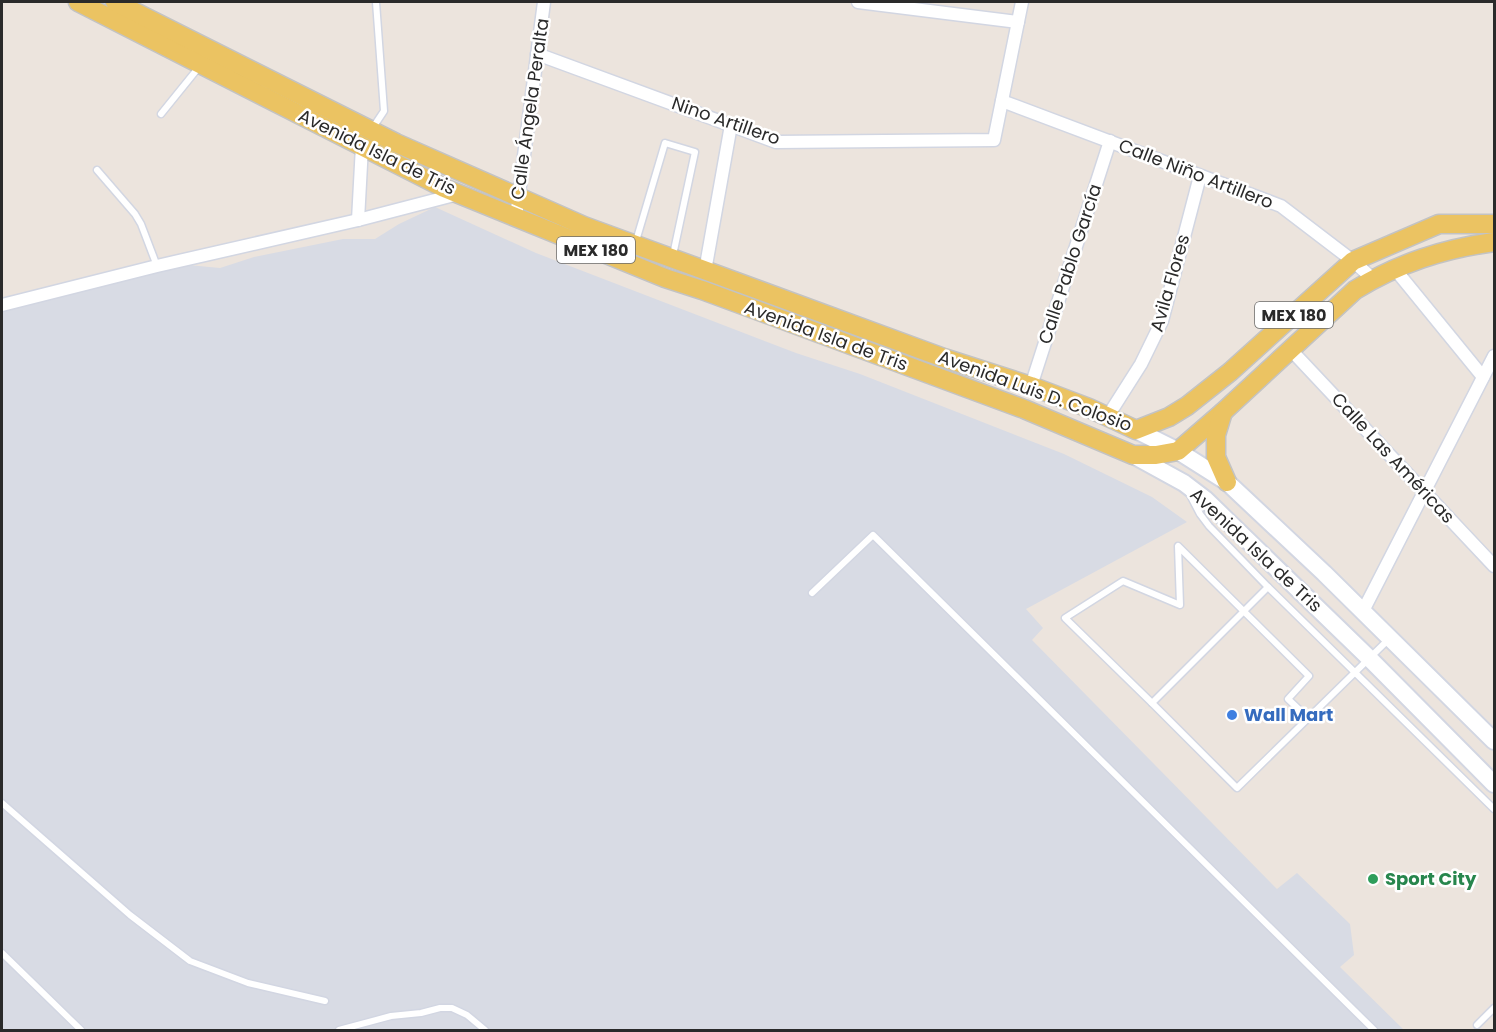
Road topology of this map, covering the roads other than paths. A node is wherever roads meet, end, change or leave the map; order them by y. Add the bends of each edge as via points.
1 (78, 2) edge
2 (115, 2) edge
3 (376, 2) edge
4 (544, 2) edge
5 (858, 2) edge
6 (1022, 2) edge
7 (1018, 22) junction
8 (537, 54) junction
9 (201, 64) junction
10 (1002, 100) junction
11 (161, 114) dead end
12 (731, 125) junction
13 (367, 138) junction
14 (1110, 141) junction
15 (97, 170) dead end
16 (1200, 176) junction
17 (459, 194) junction
18 (518, 197) junction
19 (516, 217) junction
20 (358, 219) junction
21 (1494, 224) edge
22 (1494, 242) edge
23 (635, 245) junction
24 (673, 259) junction
25 (1353, 261) junction
26 (157, 266) junction
27 (1394, 268) junction
28 (705, 270) junction
29 (1373, 279) junction
30 (2, 305) edge
31 (1291, 350) junction
32 (1494, 356) edge
33 (1483, 377) junction
34 (1030, 386) junction
35 (1223, 412) junction
36 (1108, 416) junction
37 (1136, 430) junction
38 (1178, 451) junction
39 (1133, 455) junction
40 (1227, 482) junction
41 (1184, 483) junction
42 (1424, 492) junction
43 (1494, 566) edge
44 (1268, 587) junction
45 (812, 592) dead end
46 (1243, 611) junction
47 (1363, 611) junction
48 (1390, 638) junction
49 (1369, 658) junction
50 (1356, 672) junction
51 (1152, 703) junction
52 (1308, 718) junction
53 (1494, 741) edge
54 (1494, 784) edge
55 (2, 803) edge
56 (1494, 809) edge
57 (2, 953) edge
58 (325, 1001) dead end
59 (1494, 1008) edge
60 (1477, 1025) dead end
61 (81, 1030) edge
62 (339, 1030) edge
63 (484, 1030) edge
64 (1374, 1030) edge

1 - 9 main road, Avenida Isla de Tris / MEX 180
2 - 13 main road, Avenida Luis D. Colosio / MEX 180
3 - 13 lane via 384,111
4 - 8 street, Calle Ángela Peralta
5 - 7 street
6 - 7 street
7 - 10 street
8 - 12 street, Nino Artillero
8 - 18 street, Calle Ángela Peralta
9 - 11 lane
9 - 13 main road, Avenida Isla de Tris / MEX 180
10 - 12 street, Nino Artillero via 994,140 776,142
10 - 14 street, Calle Niño Artillero
12 - 28 street
13 - 17 main road, Avenida Isla de Tris / MEX 180
13 - 18 main road, Avenida Luis D. Colosio / MEX 180 via 396,143
13 - 20 street
14 - 16 street, Calle Niño Artillero
14 - 34 street, Calle Pablo García
15 - 26 lane via 135,214
16 - 25 street, Calle Niño Artillero via 1281,206
16 - 36 street, Avila Flores via 1162,321
17 - 19 main road, Avenida Isla de Tris / MEX 180
17 - 20 street
18 - 19 street, Calle Ángela Peralta
18 - 23 main road, Avenida Luis D. Colosio / MEX 180
19 - 39 main road, Avenida Isla de Tris / MEX 180 via 665,278 1024,409
20 - 26 street
21 - 25 main road, Avenida Luis D. Colosio / MEX 180 via 1439,224
22 - 27 main road, MEX 180 via 1430,255
23 - 24 main road, Avenida Luis D. Colosio / MEX 180
23 - 24 lane via 665,143 695,152
24 - 28 main road, Avenida Luis D. Colosio / MEX 180
25 - 29 street, Calle Niño Artillero
25 - 37 main road, Avenida Luis D. Colosio / MEX 180 via 1187,406
26 - 30 street
27 - 29 main road, MEX 180
27 - 33 street
28 - 34 main road, Avenida Luis D. Colosio / MEX 180
29 - 31 main road, MEX 180 via 1355,290
31 - 35 main road, MEX 180
31 - 42 street, Calle Las Américas
32 - 33 street
33 - 42 street
34 - 36 main road, Avenida Luis D. Colosio / MEX 180
35 - 38 main road, MEX 180
35 - 40 main road via 1216,435 1216,457
36 - 37 main road, Avenida Luis D. Colosio / MEX 180
37 - 38 main road, Avenida Isla de Tris
38 - 39 main road, Avenida Luis D. Colosio / MEX 180
38 - 40 main road, Avenida Isla de Tris
39 - 41 main road, Avenida Isla de Tris
40 - 47 main road, Avenida Isla de Tris
41 - 44 lane via 1209,526
41 - 49 main road, Avenida Isla de Tris
42 - 43 street, Calle Las Américas
42 - 47 street
44 - 46 lane
44 - 50 lane
45 - 64 lane via 873,535
46 - 51 lane
46 - 51 lane via 1178,546 1180,605 1123,581 1065,618
46 - 52 lane via 1308,676 1288,699
47 - 48 main road, Avenida Isla de Tris
48 - 49 lane
48 - 53 main road, Avenida Isla de Tris
49 - 50 lane
49 - 54 main road, Avenida Isla de Tris
50 - 52 lane
50 - 56 lane
51 - 52 lane via 1237,788
55 - 58 lane via 130,915 190,961 248,983
57 - 61 lane
59 - 60 lane
62 - 63 lane via 391,1016 452,1008

